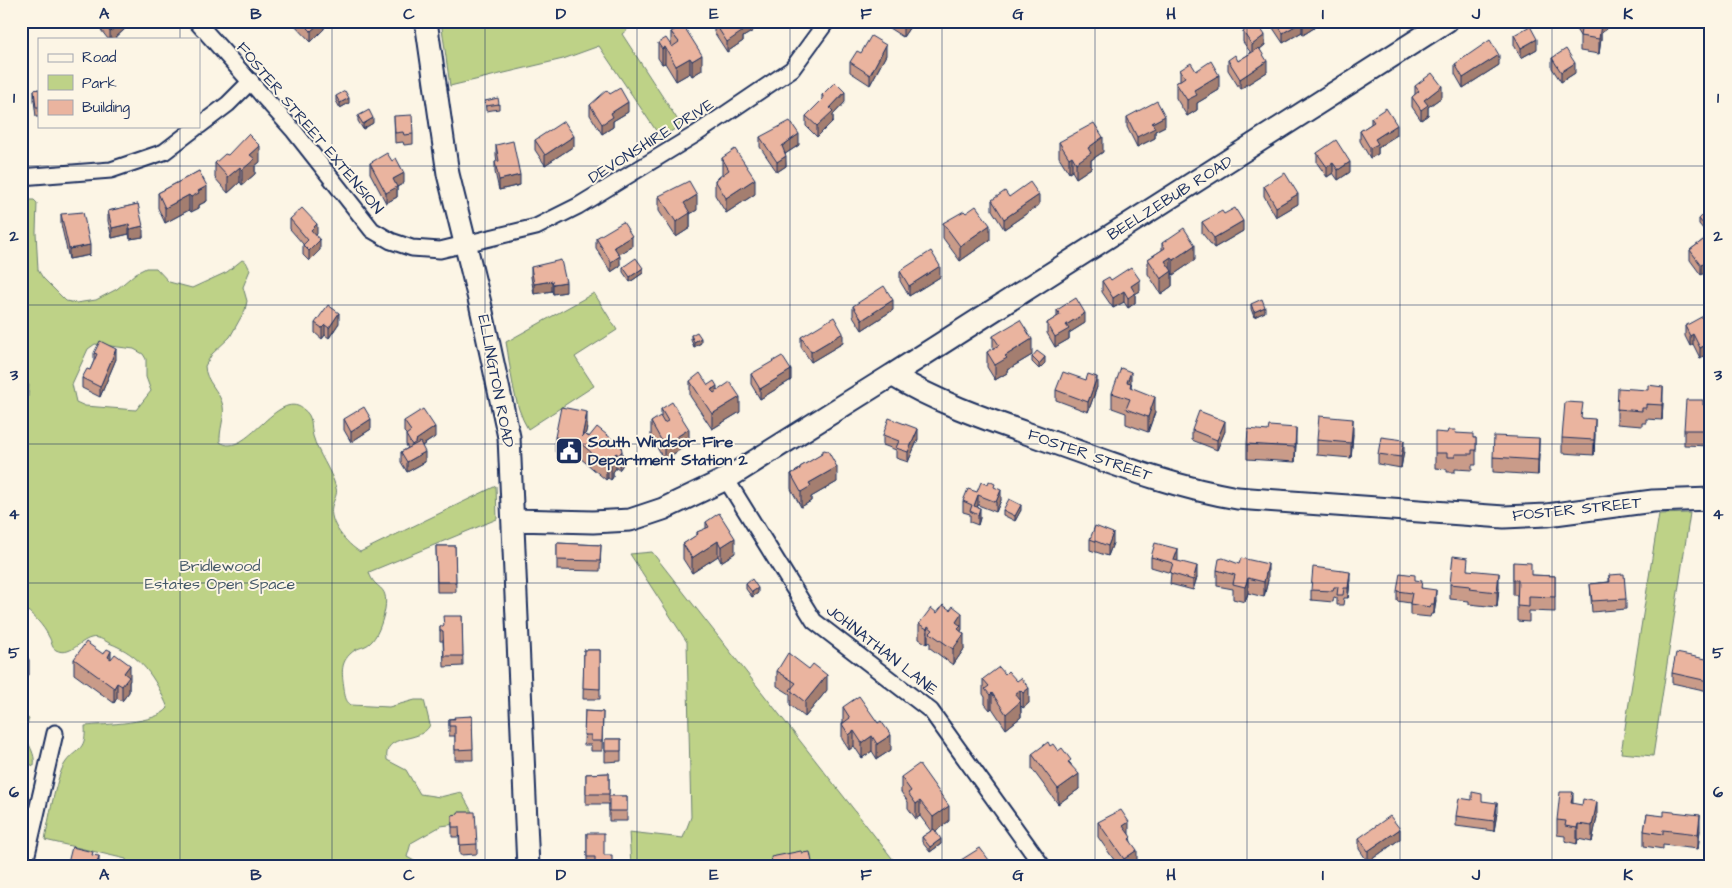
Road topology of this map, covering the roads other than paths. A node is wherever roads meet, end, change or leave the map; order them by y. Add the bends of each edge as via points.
1 (196, 21) edge
2 (426, 21) edge
3 (827, 21) edge
4 (1447, 21) edge
5 (251, 82) junction
6 (200, 125) edge
7 (196, 128) edge
8 (21, 177) edge
9 (464, 246) junction
10 (892, 375) junction
11 (726, 479) junction
12 (1711, 499) edge
13 (514, 520) junction
14 (55, 733) dead end
15 (24, 867) edge
16 (528, 867) edge
17 (1043, 867) edge

1 - 5 street, FOSTER STREET EXTENSION
2 - 9 street, ELLINGTON ROAD via 448,174
3 - 9 street, DEVONSHIRE DRIVE via 792,69 696,134 578,206 536,227
4 - 10 street, BEELZEBUB ROAD
5 - 6 street
5 - 9 street, FOSTER STREET EXTENSION via 372,230 412,248 440,250
7 - 8 street via 164,152 111,170
9 - 13 street, ELLINGTON ROAD via 480,303 509,437
10 - 11 street
10 - 12 street, FOSTER STREET via 918,391 969,412 1079,452 1196,491 1237,498 1504,517 1547,515 1653,501
11 - 13 street via 664,509 630,520
11 - 17 street, JOHNATHAN LANE via 814,621 930,711
13 - 16 street, ELLINGTON ROAD
14 - 15 street

